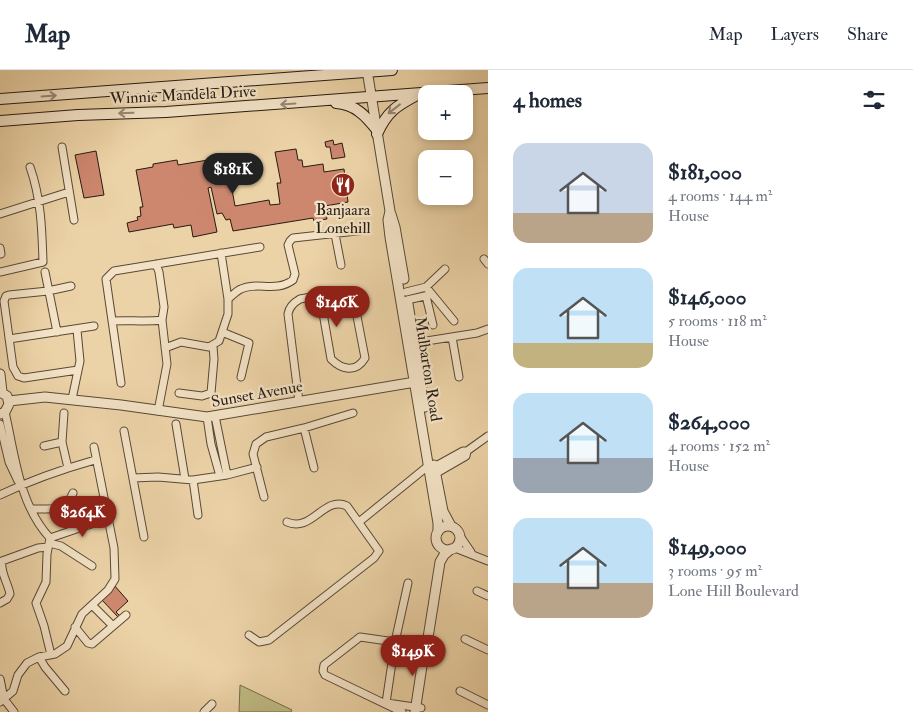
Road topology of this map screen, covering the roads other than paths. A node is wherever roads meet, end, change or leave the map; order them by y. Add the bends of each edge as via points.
1 (330, 70) edge
2 (392, 70) edge
3 (367, 71) edge
4 (299, 76) junction
5 (488, 88) edge
6 (473, 89) edge
7 (418, 93) edge
8 (418, 94) edge
9 (371, 97) junction
10 (0, 99) edge
11 (311, 102) junction
12 (0, 121) edge
13 (377, 132) junction
14 (62, 147) dead end
15 (30, 167) dead end
16 (69, 192) junction
17 (39, 202) junction
18 (390, 211) junction
19 (0, 214) edge
20 (74, 220) dead end
21 (366, 230) dead end
22 (336, 234) junction
23 (260, 247) dead end
24 (0, 248) edge
25 (221, 253) junction
26 (1, 254) edge
27 (156, 264) junction
28 (341, 266) dead end
29 (445, 269) dead end
30 (0, 272) edge
31 (45, 272) dead end
32 (70, 286) dead end
33 (226, 286) junction
34 (426, 287) junction
35 (238, 289) junction
36 (48, 290) junction
37 (429, 295) junction
38 (320, 296) junction
39 (406, 296) junction
40 (228, 300) junction
41 (162, 320) junction
42 (112, 321) junction
43 (454, 321) dead end
44 (433, 325) dead end
45 (94, 326) dead end
46 (488, 329) edge
47 (77, 330) junction
48 (57, 332) junction
49 (222, 332) junction
50 (452, 337) junction
51 (10, 339) junction
52 (414, 343) junction
53 (213, 346) junction
54 (165, 348) junction
55 (78, 370) junction
56 (0, 374) edge
57 (241, 377) dead end
58 (459, 377) dead end
59 (418, 382) junction
60 (121, 383) dead end
61 (1, 392) edge
62 (179, 393) dead end
63 (72, 399) junction
64 (9, 401) junction
65 (299, 402) junction
66 (158, 411) junction
67 (3, 413) edge
68 (64, 413) dead end
69 (353, 413) dead end
70 (211, 417) junction
71 (0, 424) edge
72 (176, 424) dead end
73 (304, 428) junction
74 (124, 431) dead end
75 (488, 436) edge
76 (62, 442) junction
77 (44, 446) dead end
78 (94, 447) dead end
79 (95, 460) junction
80 (257, 467) junction
81 (68, 468) junction
82 (314, 468) dead end
83 (433, 468) junction
84 (223, 475) junction
85 (133, 478) junction
86 (185, 479) junction
87 (193, 480) junction
88 (21, 485) junction
89 (73, 493) dead end
90 (0, 494) edge
91 (264, 498) dead end
92 (31, 509) junction
93 (198, 515) dead end
94 (109, 518) junction
95 (287, 522) dead end
96 (359, 522) junction
97 (451, 526) junction
98 (438, 532) junction
99 (460, 536) junction
100 (144, 537) dead end
101 (49, 542) junction
102 (438, 544) junction
103 (453, 548) junction
104 (471, 553) junction
105 (488, 560) edge
106 (440, 562) junction
107 (92, 566) dead end
108 (408, 583) dead end
109 (477, 591) dead end
110 (488, 596) edge
111 (0, 603) edge
112 (92, 605) junction
113 (126, 615) dead end
114 (112, 626) junction
115 (75, 627) junction
116 (249, 635) dead end
117 (465, 639) dead end
118 (396, 642) junction
119 (488, 650) edge
120 (51, 655) junction
121 (40, 657) junction
122 (0, 679) edge
123 (65, 691) dead end
124 (460, 691) dead end
125 (2, 701) edge
126 (386, 703) junction
127 (212, 704) dead end
128 (488, 705) edge
129 (418, 710) edge
130 (14, 712) edge
131 (204, 712) edge
132 (402, 712) edge

1 - 4 main road
2 - 3 main road, Winnie Mandela Drive
3 - 4 main road, Winnie Mandela Drive
3 - 9 street, Mulbarton Road
10 -> 4 main road, Winnie Mandela Drive
5 - 6 main road, Winnie Mandela Drive
7 - 9 main road, Winnie Mandela Drive
8 -> 13 main road via 390,111
9 - 11 main road, Winnie Mandela Drive
9 - 13 street, Mulbarton Road
11 -> 12 main road, Winnie Mandela Drive
11 - 13 main road via 341,103 352,107 365,115
13 - 18 street, Mulbarton Road
14 - 16 street
15 - 17 street
16 - 17 street
16 - 20 street
17 - 19 street
17 - 30 street via 43,262
18 - 39 street, Mulbarton Road
18 - 59 street, Mulbarton Road via 390,237
21 - 22 street
22 - 28 street
22 - 35 street via 293,238 290,241 288,245 295,274 292,282 273,287
23 - 25 street
24 - 26 street
25 - 27 street
25 - 33 street
27 - 41 street via 164,307
27 - 42 street via 108,276
29 - 34 street
31 - 36 street
32 - 36 street
33 - 35 street
33 - 40 street
34 - 37 street
34 - 39 street
35 - 40 street
36 - 48 street
36 - 51 street via 6,296
37 - 39 street
37 - 43 street
37 - 44 street
38 - 38 street via 343,292 351,297 365,355 360,364 345,368 331,359
38 - 65 street via 300,300 288,314
39 - 52 street, Mulbarton Road
40 - 49 street via 228,314
41 - 42 street
41 - 54 street
42 - 60 street
45 - 47 street
46 - 50 street
47 - 48 street
47 - 55 street
48 - 51 street
49 - 53 street
49 - 57 street via 250,344
50 - 52 street
50 - 58 street
51 - 55 street via 13,367 22,378
52 - 59 street, Mulbarton Road
53 - 54 street via 181,342
53 - 62 street via 211,394
54 - 66 street via 166,368
55 - 63 street
56 - 61 street
59 - 65 street, Sunset Avenue
59 - 83 street, Mulbarton Road
61 - 64 street
63 - 64 street, Sunset Avenue via 34,397
63 - 66 street, Sunset Avenue
64 - 67 street via 9,407
65 - 70 street, Sunset Avenue
66 - 70 street, Sunset Avenue
67 - 88 street
68 - 76 street
69 - 73 street
70 - 84 street
71 - 88 street via 9,462
72 - 86 street
73 - 80 street via 260,441 253,454
73 - 82 street
74 - 85 street
75 - 83 street
76 - 77 street
76 - 81 street
78 - 79 street
79 - 81 street
79 - 94 street
80 - 84 street
80 - 91 street
81 - 88 street
83 - 96 street
83 - 97 street, Mulbarton Road via 443,511
83 - 98 street, Mulbarton Road
84 - 87 street
85 - 86 street
85 - 100 street
86 - 87 street
87 - 93 street
88 - 90 street
88 - 92 street
89 - 92 street via 64,507
92 - 101 street
94 - 101 street
94 - 112 street via 116,575 114,583
95 - 96 street via 302,524 336,504 347,506
96 - 116 street via 378,551 374,558 269,640 259,642
97 - 98 street
97 - 99 street, Mulbarton Road
98 - 102 street, Mulbarton Road
99 - 103 street
99 - 104 street, Mulbarton Road
101 - 107 street
101 - 111 street via 2,561 1,570 10,594
101 - 120 street via 46,582 36,603
102 - 103 street via 442,548
102 - 106 street, Mulbarton Road
103 - 104 street
103 - 106 street
104 - 105 street
106 - 129 street
108 - 118 street
109 - 110 street
112 - 114 street
112 - 115 street
113 - 114 street
114 - 115 street via 92,644
115 - 120 street via 66,646
117 - 119 street
118 - 126 street
118 - 126 street via 360,637 323,668 325,675
120 - 121 street
121 - 123 street
121 - 125 street via 27,663 13,691
122 - 125 street
124 - 128 street
125 - 130 street
126 - 129 street
126 - 132 street
127 - 131 street

